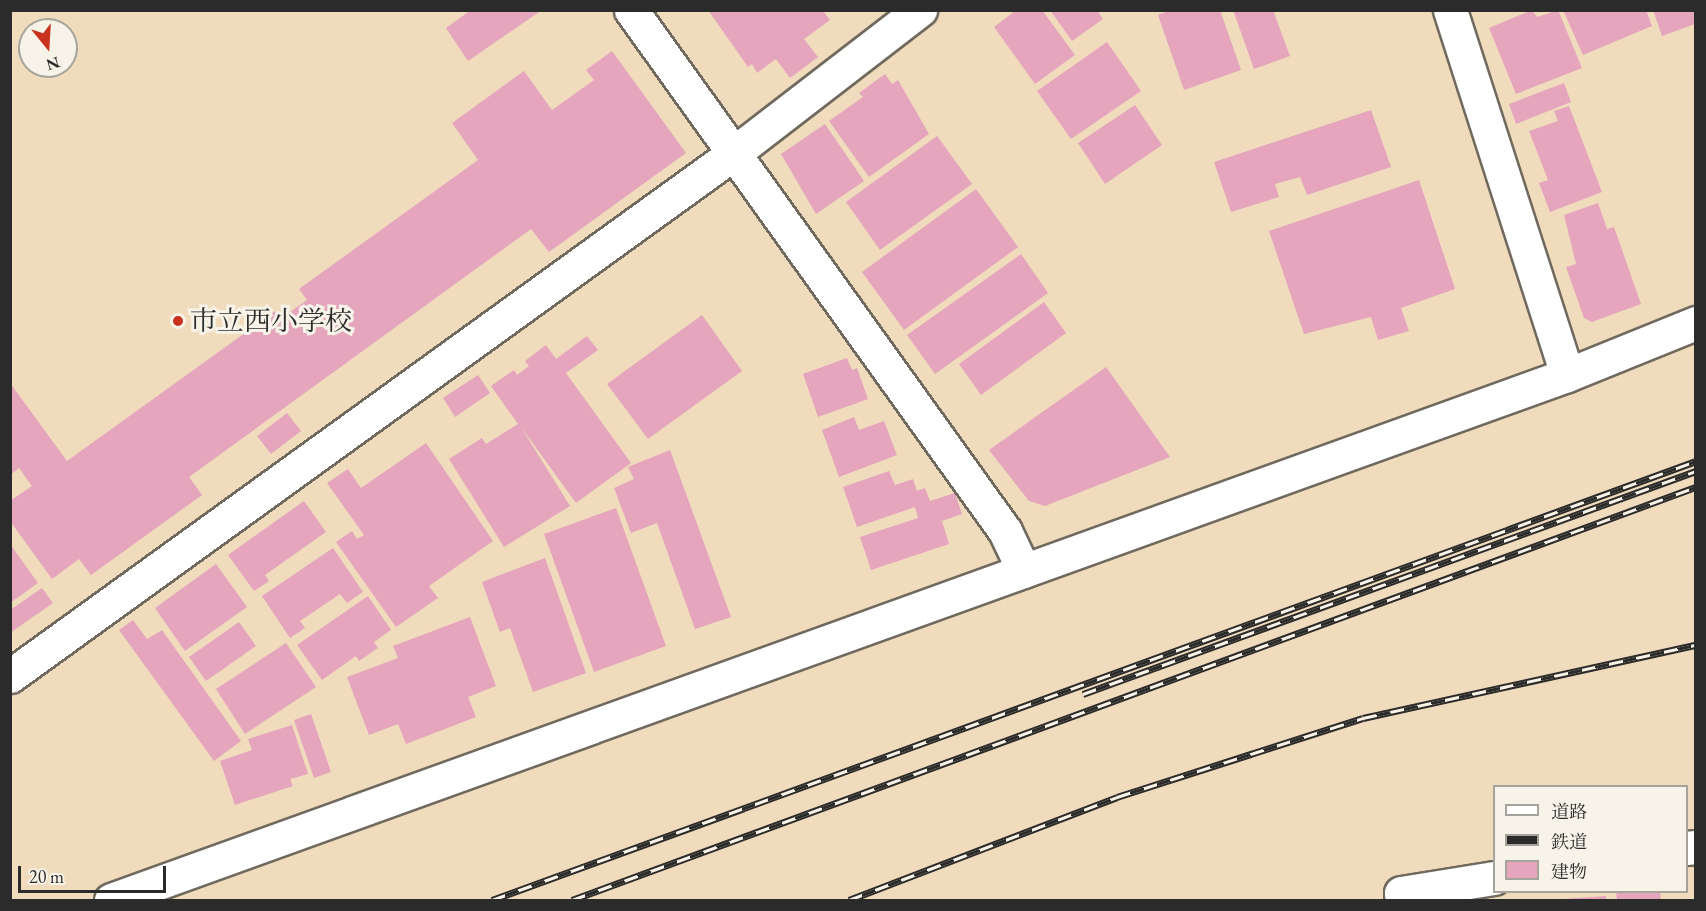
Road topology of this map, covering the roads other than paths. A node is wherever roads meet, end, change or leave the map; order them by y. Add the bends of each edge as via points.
1 (631, 10) edge
2 (920, 10) edge
3 (1450, 10) edge
4 (734, 153) junction
5 (1695, 323) edge
6 (1567, 375) junction
7 (1024, 571) junction
8 (10, 676) edge
9 (1493, 878) edge
10 (111, 900) edge
11 (1403, 900) edge

1 - 4 street
2 - 4 street
3 - 6 street
4 - 7 street via 1005,531
4 - 8 street
5 - 6 street
6 - 7 street
7 - 10 street
9 - 11 street via 1401,893

